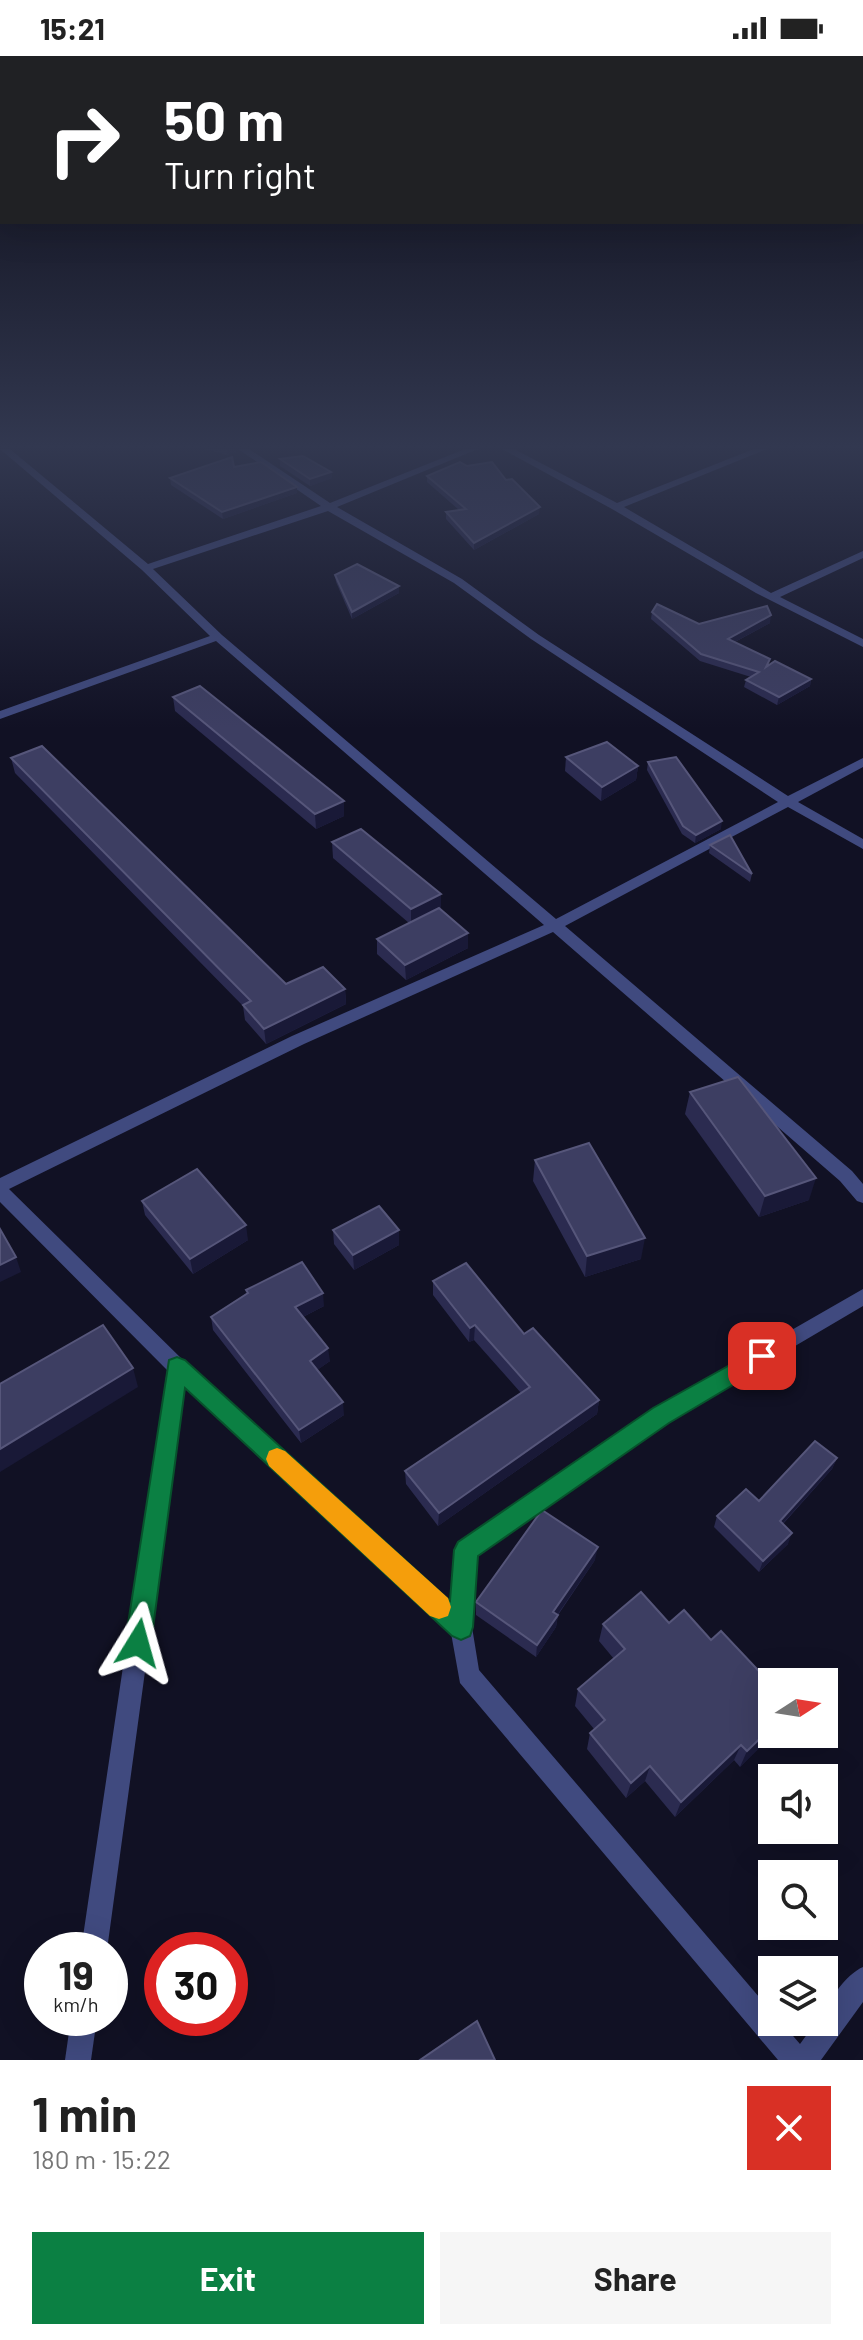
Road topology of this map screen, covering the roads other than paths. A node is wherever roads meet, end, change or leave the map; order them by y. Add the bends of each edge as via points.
1 (115, 543) edge
2 (222, 543) edge
3 (391, 543) edge
4 (677, 543) edge
5 (863, 554) edge
6 (146, 568) junction
7 (775, 595) junction
8 (218, 637) junction
9 (863, 644) edge
10 (0, 715) edge
11 (863, 762) edge
12 (788, 802) junction
13 (863, 845) edge
14 (554, 926) junction
15 (0, 1188) edge
16 (863, 1196) edge
17 (863, 1297) edge
18 (177, 1367) junction
19 (461, 1627) junction
20 (97, 1932) edge
21 (863, 1980) edge
22 (81, 2036) edge
23 (78, 2060) edge
24 (796, 2060) edge
25 (805, 2060) edge

1 - 6 street
2 - 6 street
3 - 12 street via 458,581
4 - 7 street
5 - 7 street
6 - 8 street
7 - 9 street
8 - 10 street
8 - 14 street
11 - 12 street
12 - 13 street
12 - 14 street
14 - 15 street via 298,1040
14 - 16 street
15 - 18 street
17 - 19 street via 661,1415 466,1550
18 - 19 street
18 - 20 street
19 - 24 street via 468,1675
21 - 25 street
22 - 23 street

